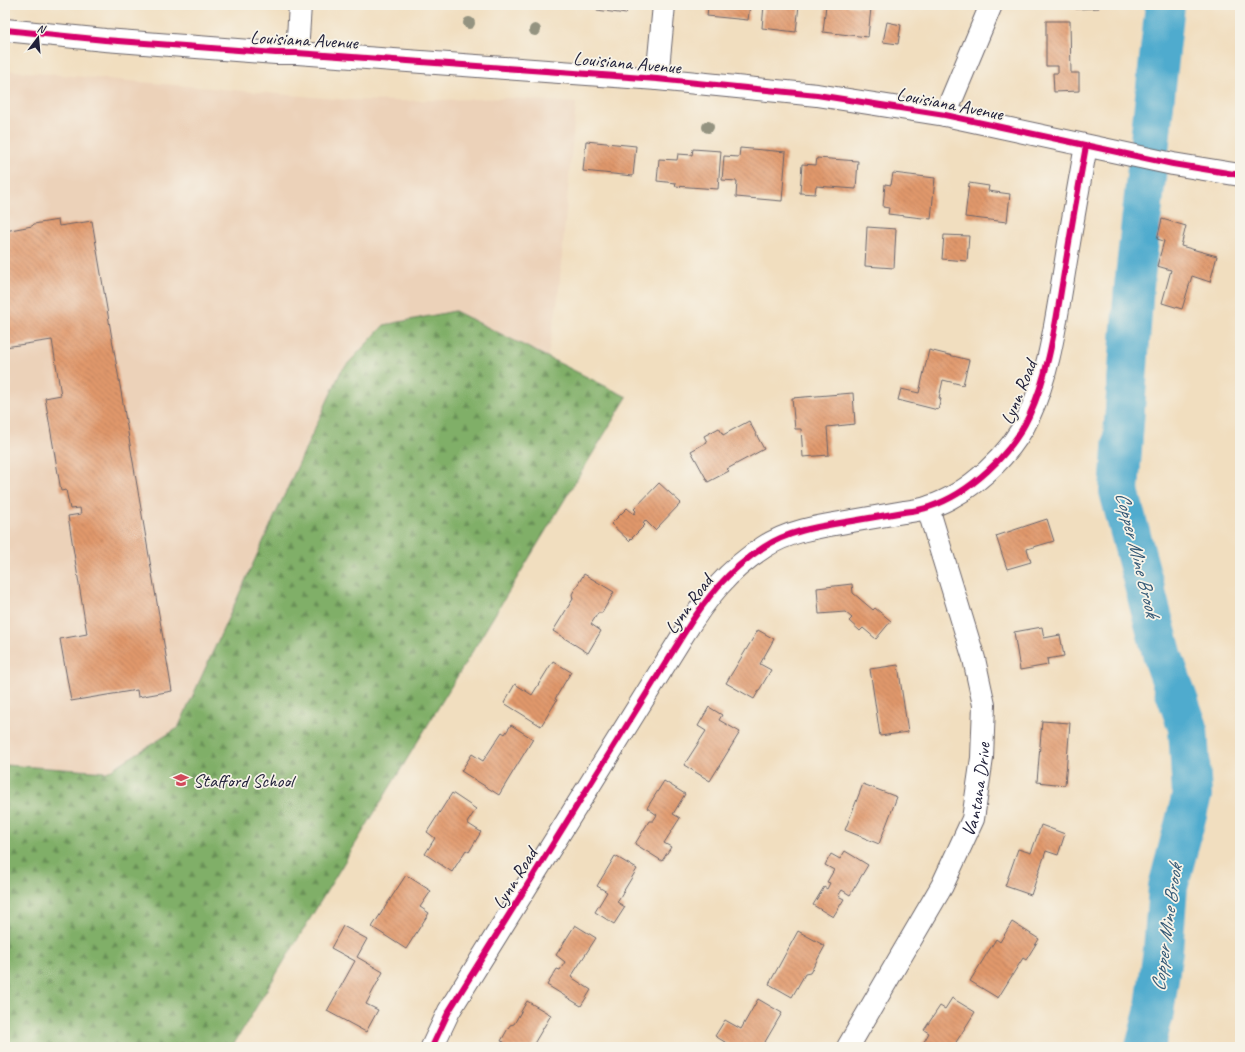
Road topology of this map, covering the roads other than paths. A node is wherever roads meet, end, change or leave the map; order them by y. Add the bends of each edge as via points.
1 (300, 5) edge
2 (664, 5) edge
3 (991, 5) edge
4 (5, 30) edge
5 (297, 53) junction
6 (657, 79) junction
7 (945, 115) junction
8 (1086, 146) junction
9 (1240, 175) edge
10 (928, 508) junction
11 (432, 1047) edge
12 (848, 1047) edge

1 - 5 street
2 - 6 street
3 - 7 street
4 - 5 street, Louisiana Avenue via 276,54
5 - 6 street, Louisiana Avenue
6 - 7 street, Louisiana Avenue via 817,95
7 - 8 street, Louisiana Avenue
8 - 9 street, Louisiana Avenue
8 - 10 street, Lynn Road via 1044,379 1028,417 1002,457 982,476 954,496
10 - 11 street, Lynn Road via 796,532 765,546 727,576 703,604 675,648 449,1011
10 - 12 street, Vantana Drive via 974,659 984,705 982,758 973,819 942,886

